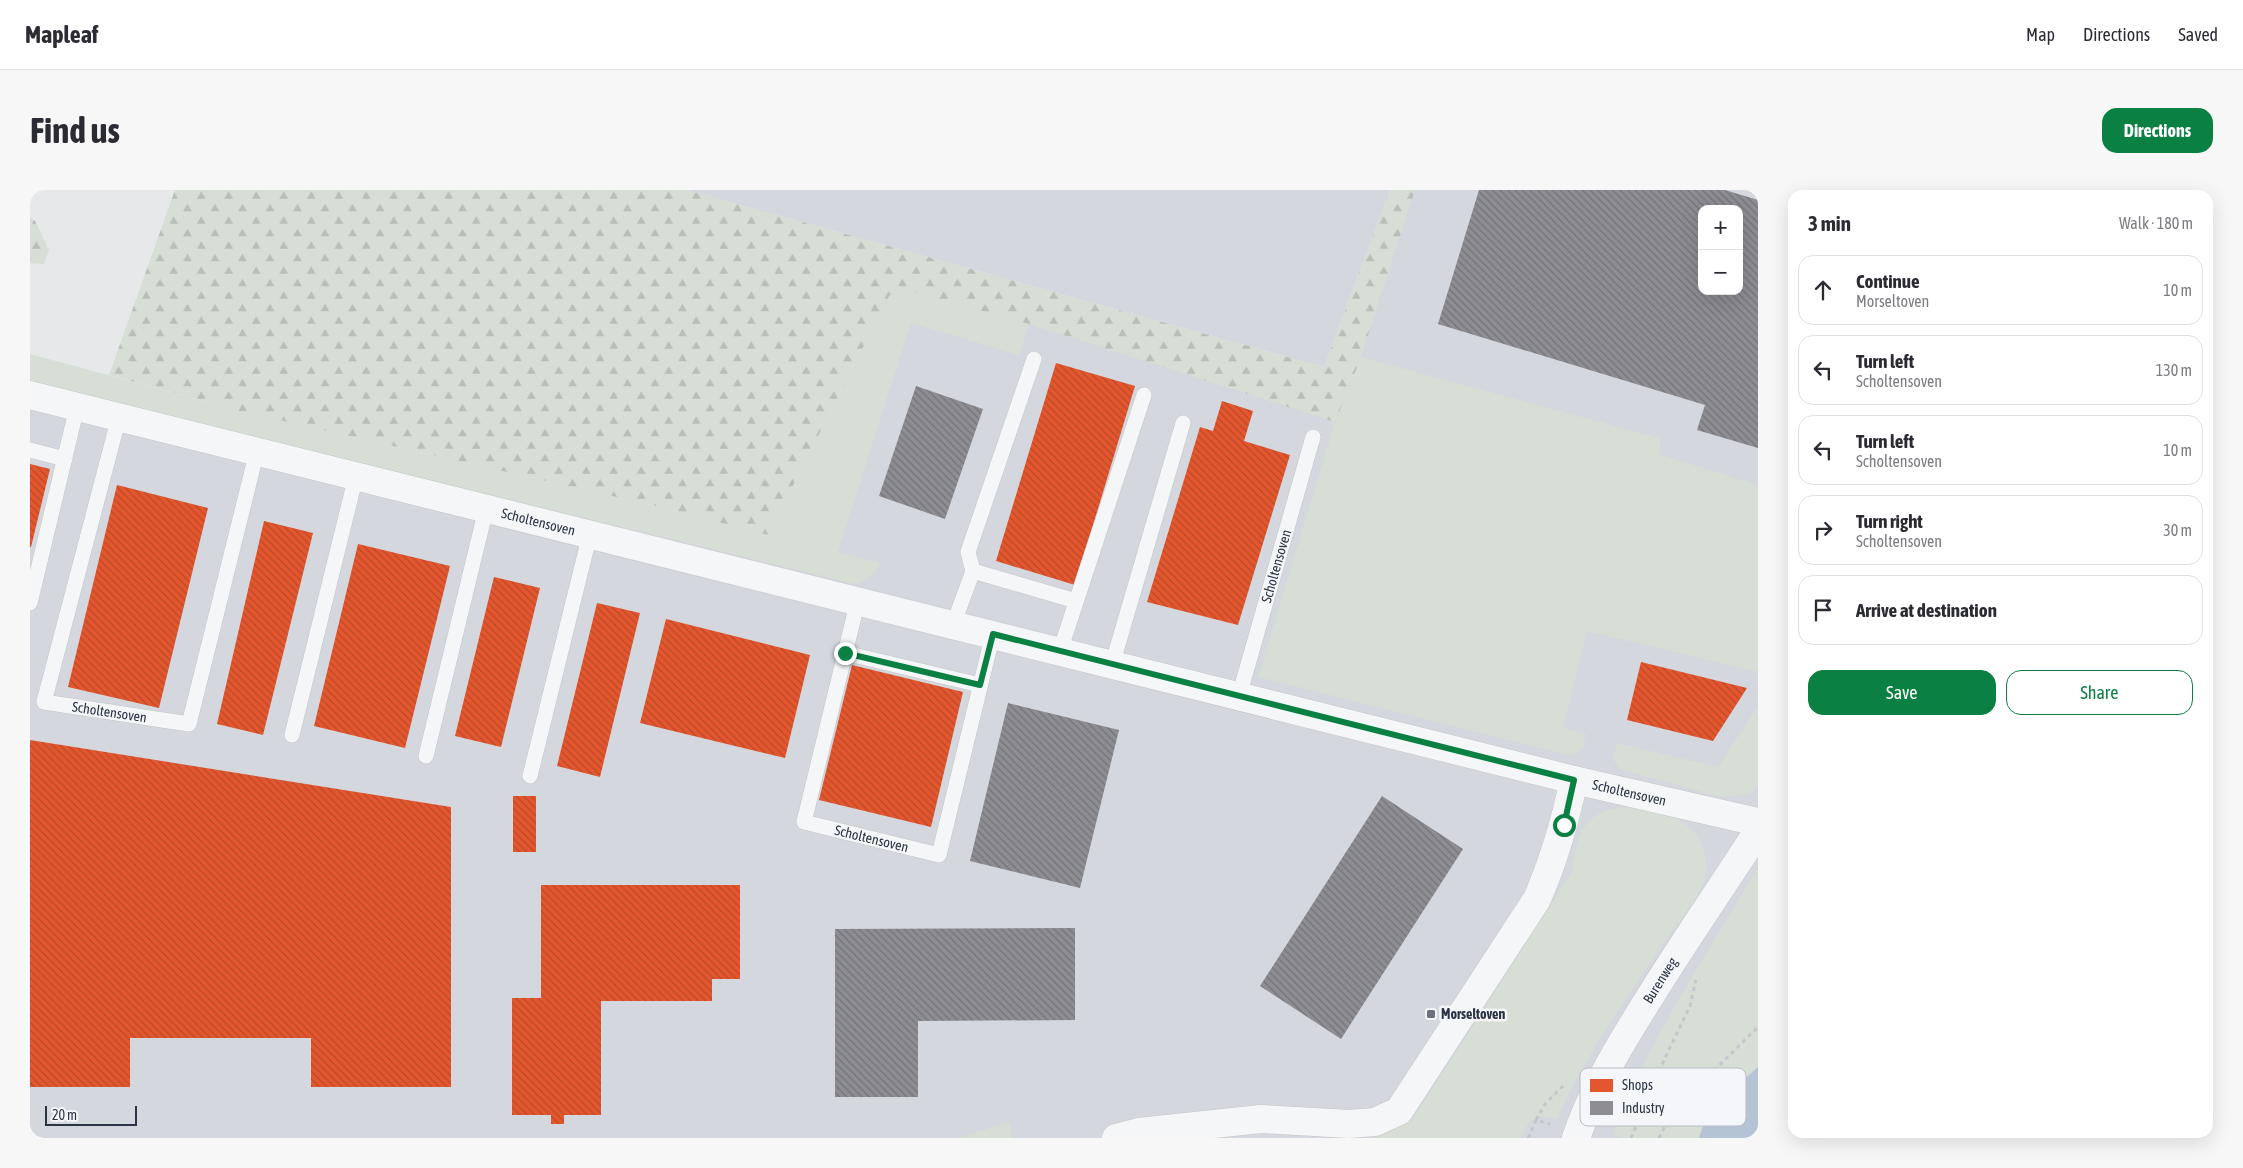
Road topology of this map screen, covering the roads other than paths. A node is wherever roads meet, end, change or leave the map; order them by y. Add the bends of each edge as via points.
1 (1034, 359) dead end
2 (30, 395) edge
3 (1144, 395) dead end
4 (77, 407) junction
5 (118, 417) junction
6 (1183, 423) dead end
7 (1313, 438) dead end
8 (30, 450) edge
9 (257, 451) junction
10 (65, 459) junction
11 (356, 476) junction
12 (486, 508) junction
13 (590, 534) junction
14 (973, 571) junction
15 (858, 600) junction
16 (1076, 601) junction
17 (30, 604) edge
18 (953, 625) junction
19 (993, 634) junction
20 (1060, 651) junction
21 (845, 653) junction
22 (1112, 664) junction
23 (980, 685) junction
24 (1239, 696) junction
25 (292, 735) dead end
26 (426, 756) dead end
27 (530, 776) dead end
28 (1574, 780) junction
29 (1758, 822) edge
30 (1758, 831) edge
31 (1606, 1068) edge
32 (1581, 1126) edge
33 (1116, 1138) edge
34 (1576, 1138) edge

1 - 14 lane via 968,552
2 - 4 street, Scholtensoven
3 - 16 lane
4 - 5 street, Scholtensoven
4 - 10 lane
5 - 9 street, Scholtensoven
5 - 9 lane, Scholtensoven via 44,702 189,724
6 - 22 lane
7 - 24 lane, Scholtensoven
8 - 10 lane
9 - 11 street, Scholtensoven
10 - 17 lane
11 - 12 street, Scholtensoven
11 - 25 lane
12 - 13 street, Scholtensoven
12 - 26 lane, Scholtensoven
13 - 15 street, Scholtensoven
13 - 27 lane, Scholtensoven
14 - 16 lane
14 - 18 lane
15 - 18 street, Scholtensoven
15 - 21 lane, Scholtensoven
16 - 20 lane
18 - 19 street, Scholtensoven
19 - 20 street, Scholtensoven
19 - 23 lane, Scholtensoven
20 - 22 street, Scholtensoven
21 - 23 lane
21 - 23 lane, Scholtensoven via 804,822 939,855
22 - 24 street, Scholtensoven
24 - 28 street, Scholtensoven
28 - 29 street, Scholtensoven
28 - 33 street via 1552,866 1537,900 1399,1111 1375,1122 1349,1124 1261,1119 1139,1132
30 - 31 street, Burenweg
32 - 34 street, Burenweg

